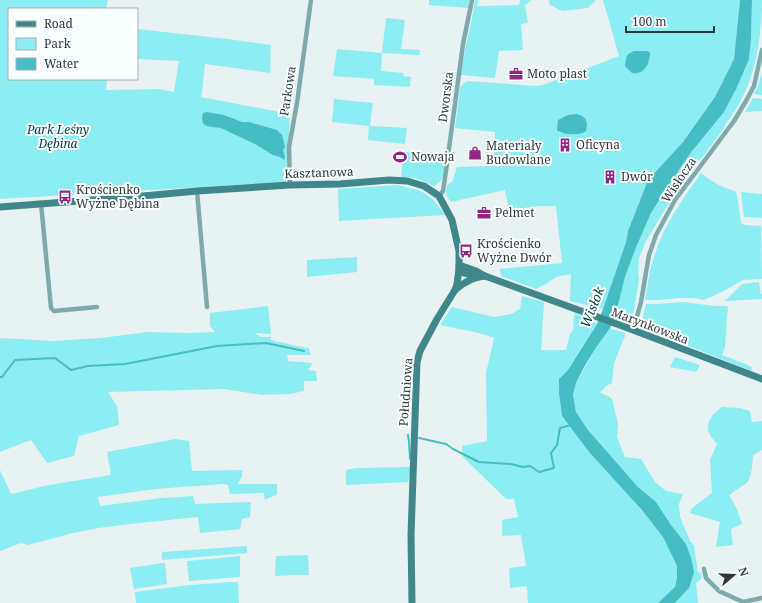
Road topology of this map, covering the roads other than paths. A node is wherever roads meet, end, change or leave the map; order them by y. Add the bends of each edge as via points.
1 (311, 0) edge
2 (472, 0) edge
3 (762, 50) edge
4 (290, 185) junction
5 (197, 191) junction
6 (439, 196) junction
7 (41, 203) junction
8 (0, 206) edge
9 (459, 267) junction
10 (482, 276) junction
11 (455, 290) junction
12 (97, 307) dead end
13 (207, 307) dead end
14 (633, 331) junction
15 (762, 380) edge
16 (704, 569) dead end
17 (762, 598) edge
18 (412, 603) edge

1 - 4 street, Parkowa via 289,147
2 - 6 street, Dworska via 463,44 443,191
3 - 14 street, Wisłocza via 754,86 746,101 675,200 656,235 649,255
4 - 5 street, Kasztanowa
4 - 6 street, Kasztanowa via 407,181 424,186
5 - 7 street, Kasztanowa
5 - 13 street
6 - 9 street, Południowa via 452,220 459,251
7 - 8 street, Kasztanowa
7 - 12 street via 51,308 54,311
9 - 10 street, Marynkowska via 466,266
9 - 11 street, Południowa
10 - 11 street
10 - 14 street, Marynkowska
11 - 18 street, Południowa via 420,351 417,362 410,546
14 - 15 street, Marynkowska
16 - 17 street via 706,578 719,591 743,602

